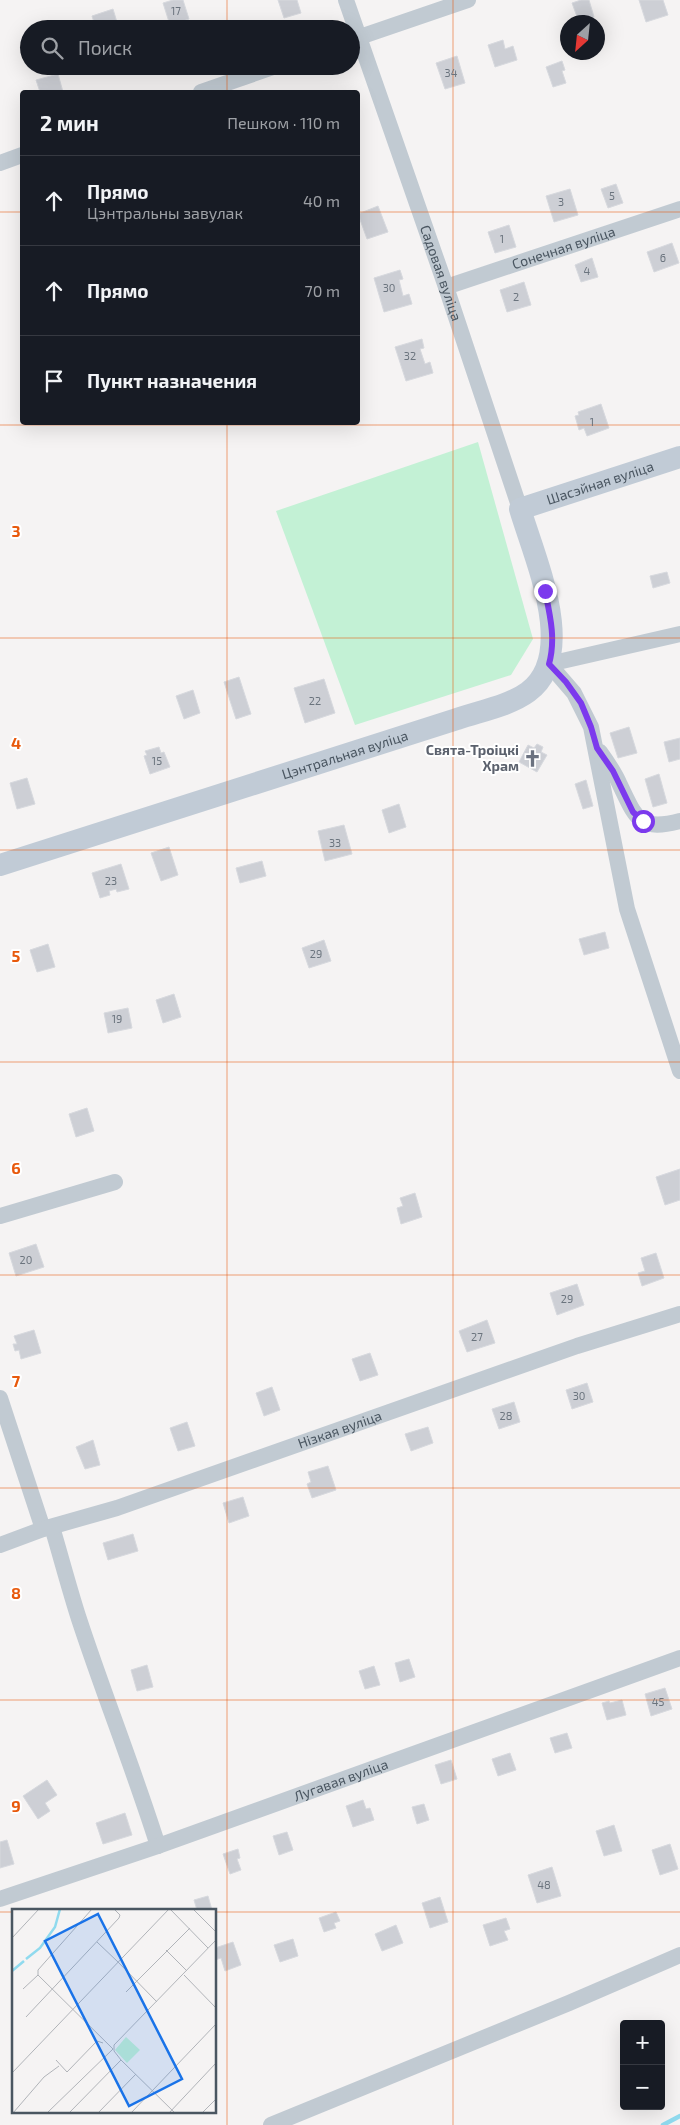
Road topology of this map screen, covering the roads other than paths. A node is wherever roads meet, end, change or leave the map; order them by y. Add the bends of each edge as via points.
1 (346, 0) edge
2 (468, 0) edge
3 (350, 20) edge
4 (360, 37) edge
5 (360, 55) edge
6 (250, 75) edge
7 (207, 90) edge
8 (20, 156) edge
9 (0, 163) edge
10 (680, 209) edge
11 (446, 287) junction
12 (680, 457) edge
13 (520, 509) junction
14 (680, 634) edge
15 (549, 664) junction
16 (597, 748) junction
17 (680, 821) edge
18 (0, 865) edge
19 (680, 1071) edge
20 (115, 1182) dead end
21 (0, 1216) edge
22 (680, 1314) edge
23 (0, 1398) edge
24 (47, 1528) junction
25 (0, 1545) edge
26 (680, 1658) edge
27 (158, 1846) junction
28 (0, 1899) edge
29 (680, 1955) edge
30 (271, 2125) edge

1 - 3 street, Садовая вуліца
2 - 4 street
5 - 11 street, Садовая вуліца
6 - 7 street
8 - 9 street
10 - 11 street, Сонечная вуліца
11 - 13 street, Садовая вуліца
12 - 13 main road, Шасэйная вуліца
13 - 15 main road via 550,615 553,644
14 - 15 street
15 - 16 street via 581,703
15 - 18 main road, Цэнтральная вуліца via 534,688 514,700
16 - 17 street via 637,818 650,824
16 - 19 street via 627,908
20 - 21 street
22 - 24 street, Нізкая вуліца via 577,1346 118,1508
23 - 24 street
24 - 25 street, Нізкая вуліца
24 - 27 street
26 - 27 street, Лугавая вуліца
27 - 28 street, Лугавая вуліца
29 - 30 street

